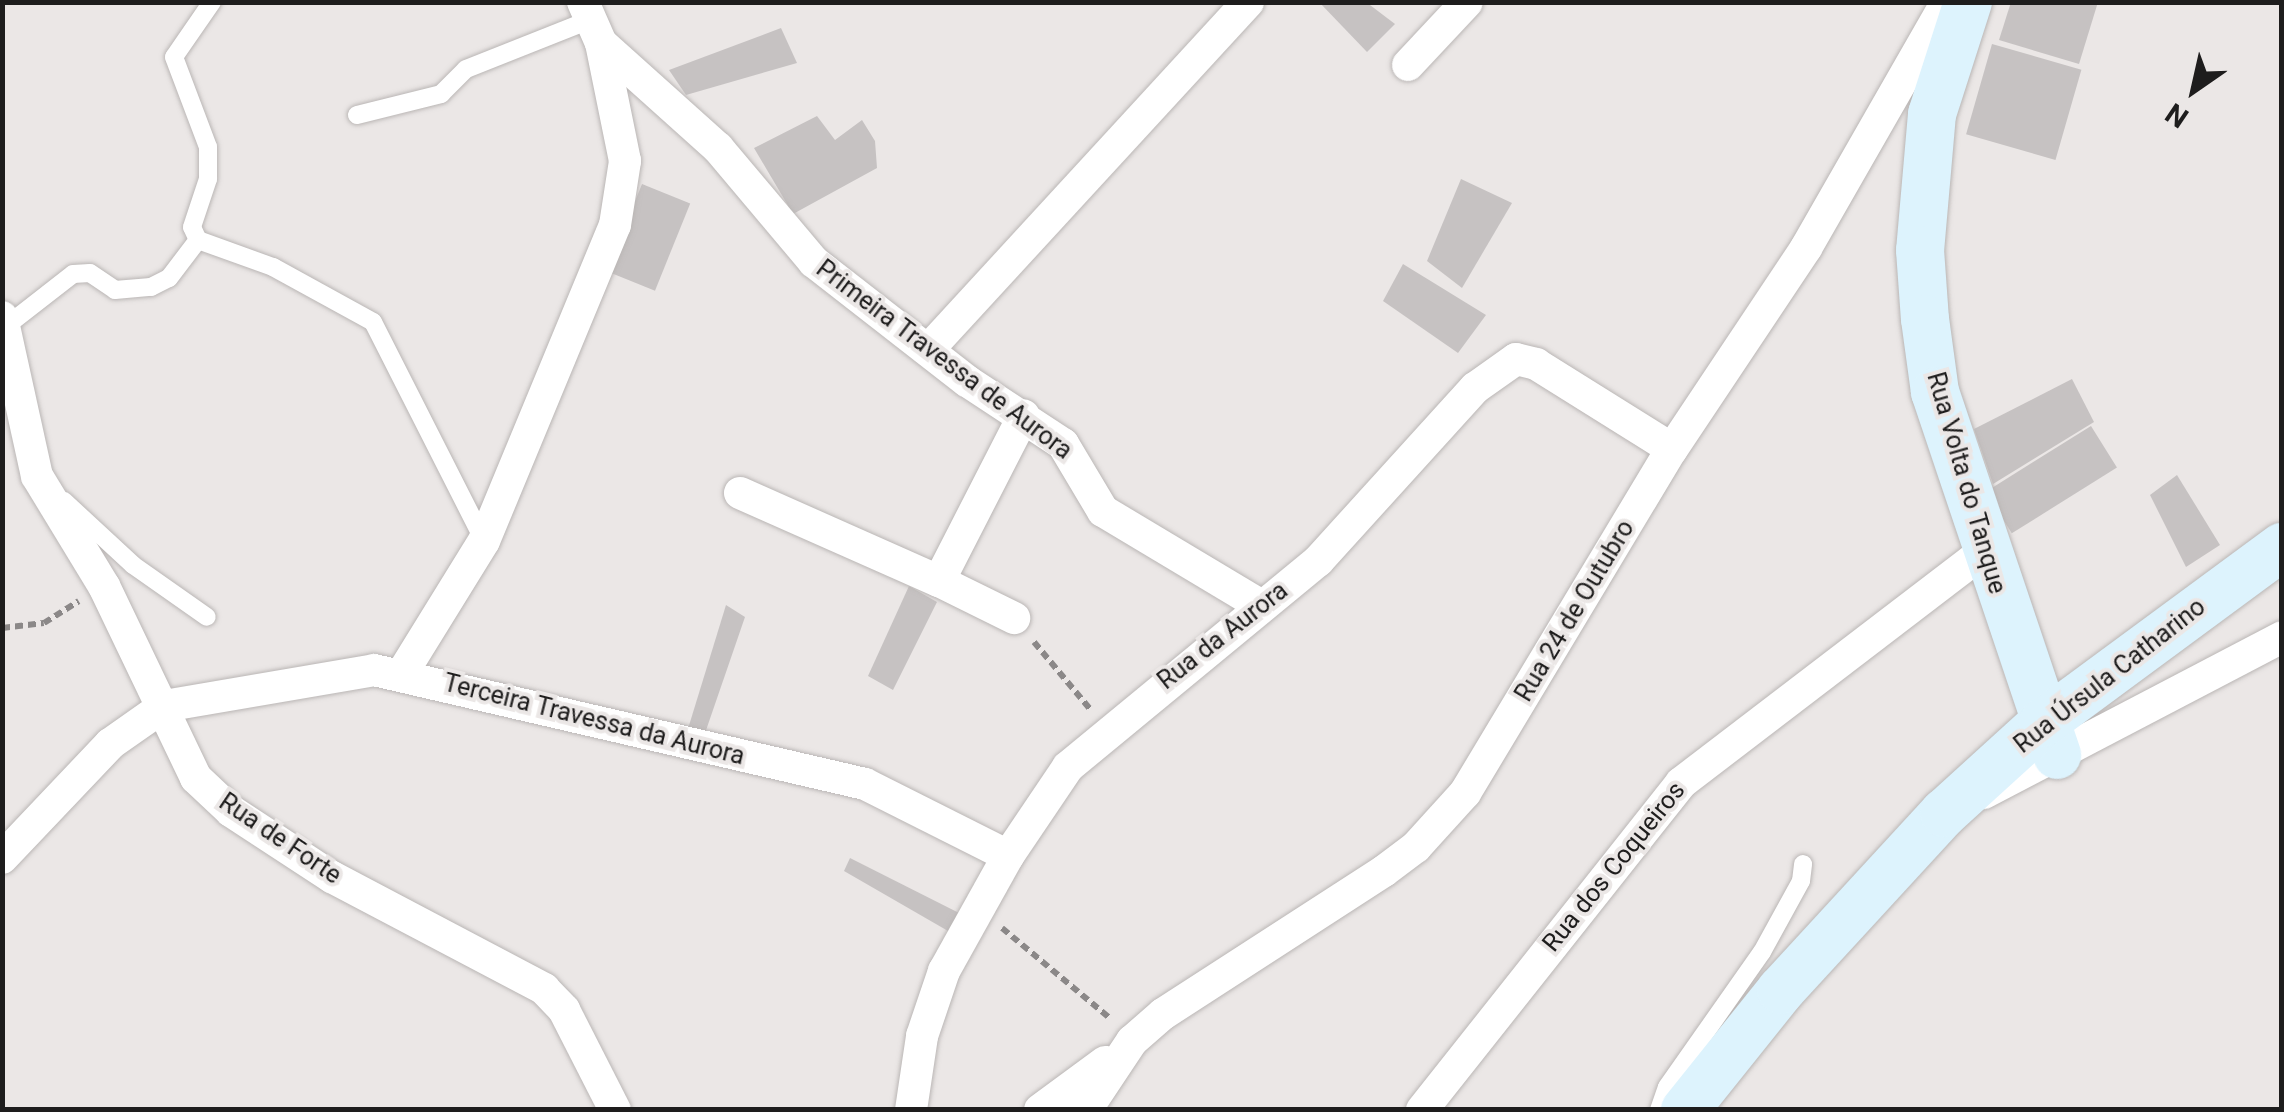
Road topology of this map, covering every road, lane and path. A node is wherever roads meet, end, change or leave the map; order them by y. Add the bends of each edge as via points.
1 (212, 2) edge
2 (1248, 2) edge
3 (1467, 2) edge
4 (1947, 2) edge
5 (1968, 2) edge
6 (591, 22) edge
7 (1408, 66) dead end
8 (357, 115) dead end
9 (198, 240) junction
10 (4, 322) edge
11 (928, 350) junction
12 (1024, 415) junction
13 (1672, 449) junction
14 (2, 462) edge
15 (37, 476) junction
16 (740, 493) dead end
17 (484, 541) junction
18 (2282, 547) edge
19 (1984, 551) junction
20 (939, 582) junction
21 (104, 586) junction
22 (1262, 606) junction
23 (208, 616) dead end
24 (1014, 618) joint
25 (2, 628) edge
26 (2282, 637) edge
27 (403, 672) junction
28 (164, 706) junction
29 (1107, 729) junction
30 (2050, 739) junction
31 (1008, 856) junction
32 (2, 858) edge
33 (1802, 864) dead end
34 (976, 911) junction
35 (1132, 1041) junction
36 (615, 1110) edge
37 (910, 1110) edge
38 (1040, 1110) edge
39 (1086, 1110) edge
40 (1422, 1110) edge
41 (1659, 1110) edge
42 (1685, 1110) edge

1 - 9 lane via 174,57 208,146 208,179 192,227
2 - 11 street
3 - 7 street
4 - 13 street, Rua 24 de Outubro via 1806,248
5 - 19 main road, Rua Volta do Tanque via 1932,114 1920,250 1935,392
6 - 8 lane via 466,68 440,94
6 - 11 street, Primeira Travessa de Aurora via 718,148 814,262
6 - 17 street via 624,191
9 - 10 lane via 169,278 151,287 134,293 90,273 73,274
9 - 17 lane via 273,267 372,322
10 - 15 street, Rua de Forte
11 - 12 street, Primeira Travessa de Aurora
12 - 20 street
12 - 22 street, Primeira Travessa de Aurora via 1079,462 1103,511
13 - 22 street, Rua da Aurora via 1561,376 1516,360 1475,388 1318,562
13 - 35 street, Rua 24 de Outubro via 1442,820 1384,871 1190,994
14 - 15 street
15 - 21 street, Rua de Forte
15 - 23 lane via 133,566
16 - 20 street
17 - 27 street
18 - 30 main road, Rua Úrsula Catharino
19 - 30 main road, Rua Volta do Tanque
19 - 40 street, Rua dos Coqueiros via 1681,783
20 - 24 street
21 - 25 path via 44,623
21 - 28 street, Rua de Forte
22 - 29 street, Rua da Aurora
24 - 29 path
26 - 30 street, Rua Úrsula Catharino
27 - 28 street, Terceira Travessa da Aurora via 330,674
27 - 31 street, Terceira Travessa da Aurora via 659,741 865,784
28 - 32 street via 110,744
28 - 36 street, Rua de Forte via 196,778 232,811 332,877 544,989 564,1010
29 - 31 street, Rua da Aurora via 1068,767
30 - 42 main road, Rua Úrsula Catharino via 1944,813 1781,990
31 - 34 street, Rua da Aurora
33 - 41 lane via 1801,881 1762,952 1667,1087
34 - 35 path via 1070,978
34 - 37 street, Rua da Aurora via 944,971 922,1036
35 - 38 street
35 - 39 street, Rua 24 de Outubro

